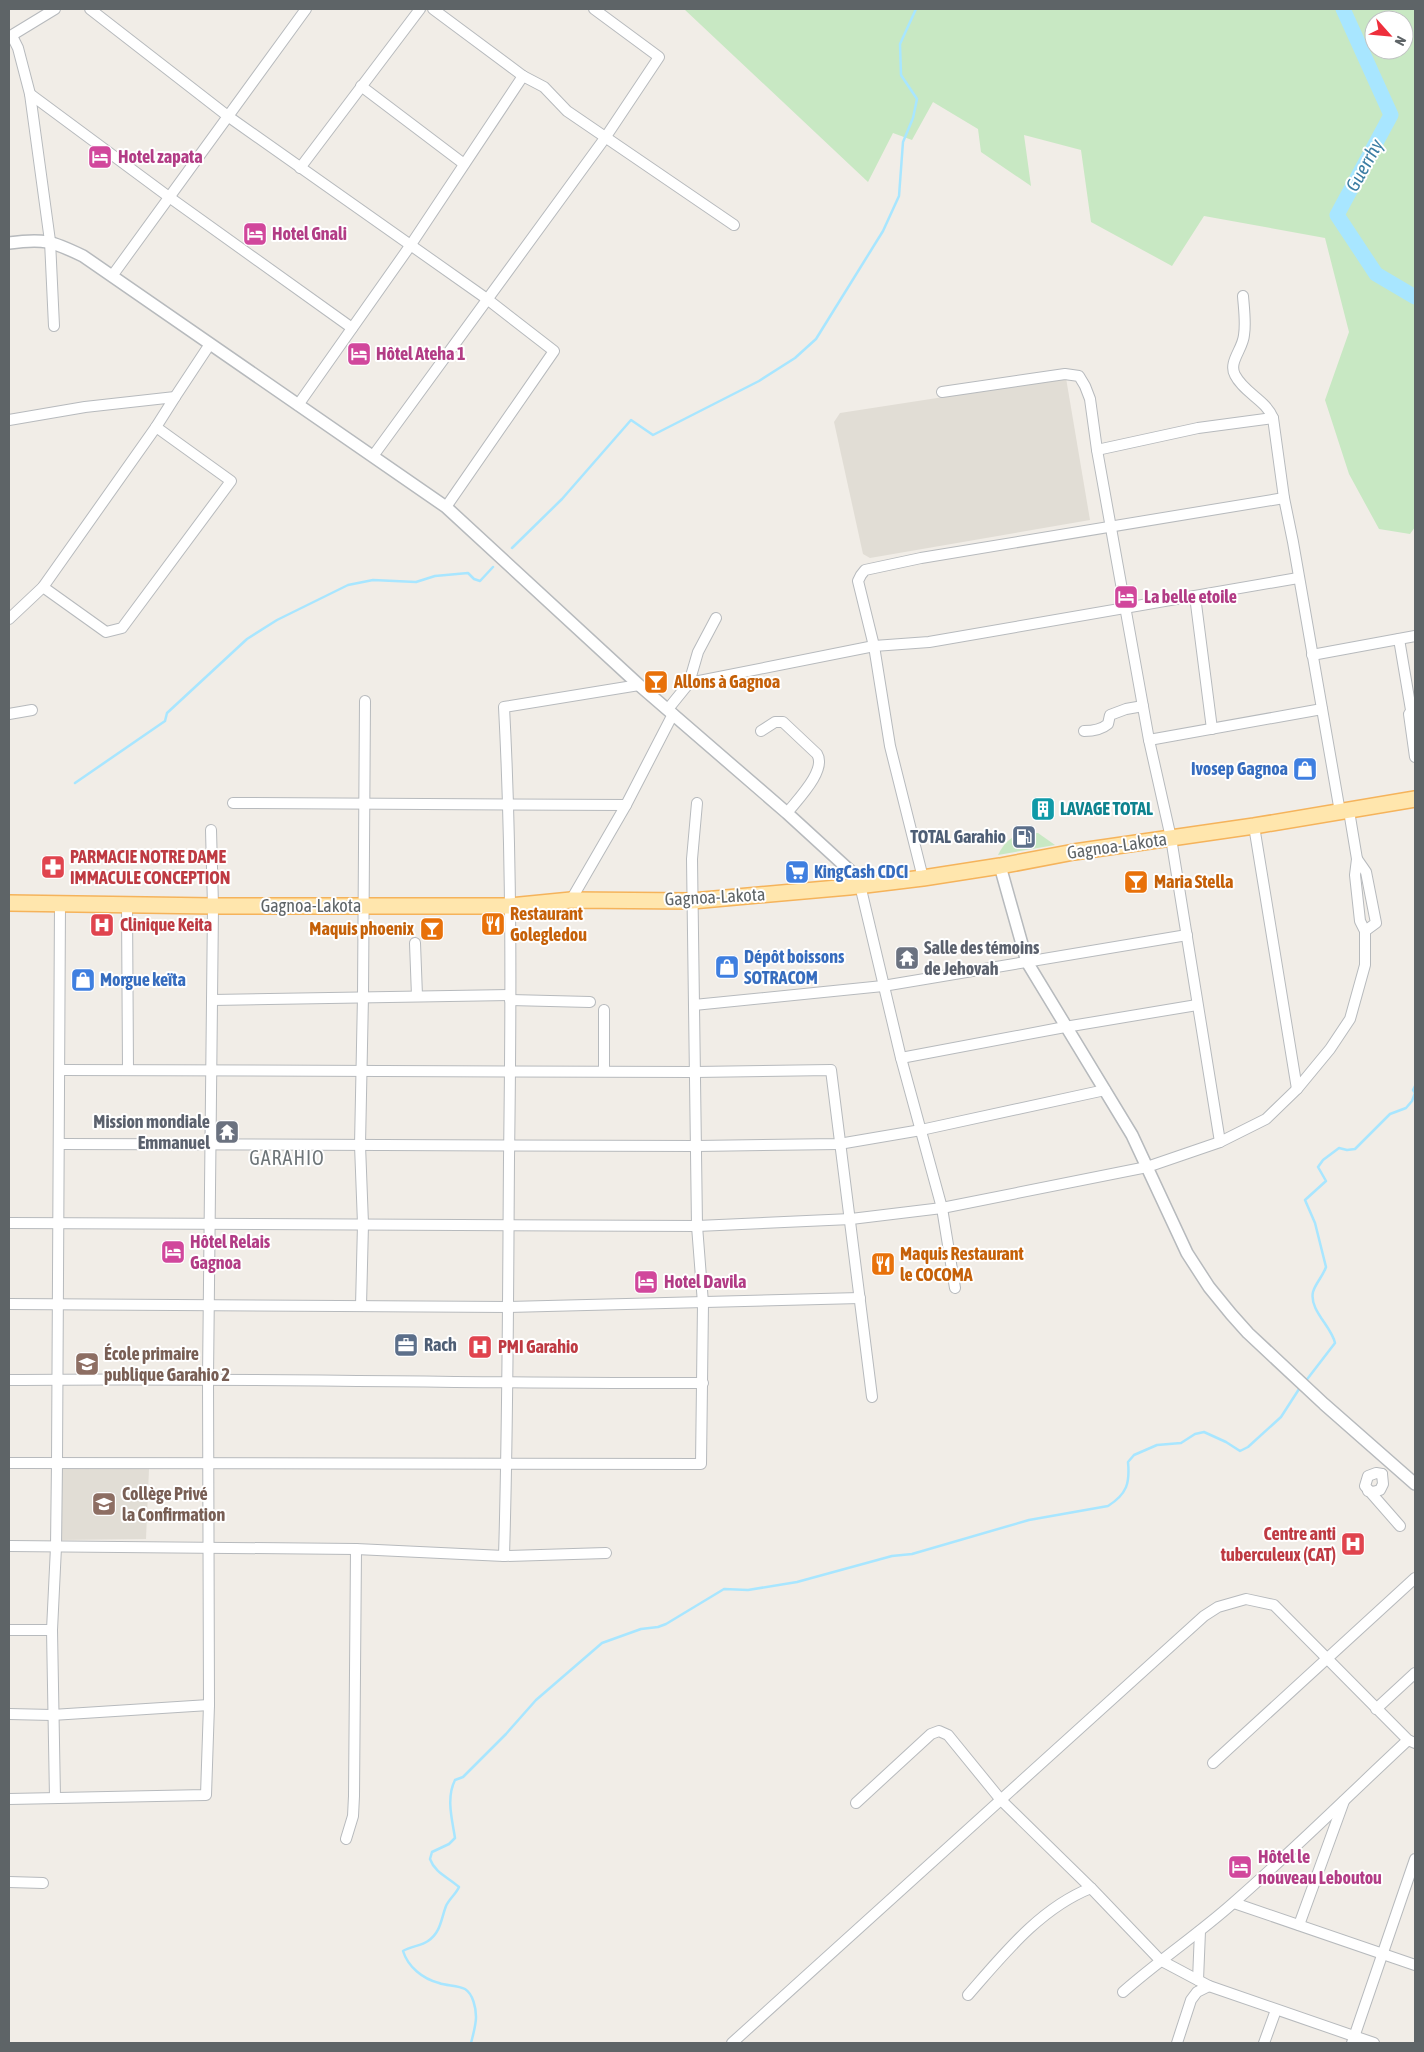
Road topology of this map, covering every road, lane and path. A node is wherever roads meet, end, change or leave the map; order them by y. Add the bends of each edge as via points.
1 (55, 9) edge
2 (90, 9) edge
3 (306, 9) edge
4 (420, 9) edge
5 (433, 9) edge
6 (594, 9) edge
7 (10, 36) edge
8 (523, 76) junction
9 (361, 86) junction
10 (30, 94) junction
11 (229, 118) junction
12 (605, 138) junction
13 (464, 164) junction
14 (300, 168) junction
15 (169, 197) junction
16 (734, 225) dead end
17 (50, 241) junction
18 (9, 243) edge
19 (410, 246) junction
20 (112, 276) junction
21 (1243, 296) dead end
22 (487, 299) junction
23 (54, 326) dead end
24 (352, 328) junction
25 (210, 344) junction
26 (942, 392) dead end
27 (175, 396) junction
28 (298, 405) junction
29 (1272, 418) junction
30 (9, 420) edge
31 (156, 427) junction
32 (1097, 450) junction
33 (372, 456) junction
34 (1284, 498) junction
35 (446, 507) junction
36 (1111, 528) junction
37 (1298, 578) junction
38 (43, 587) junction
39 (1195, 596) junction
40 (1126, 608) junction
41 (716, 618) dead end
42 (9, 619) edge
43 (1415, 636) edge
44 (1399, 639) junction
45 (874, 646) junction
46 (1312, 655) junction
47 (689, 683) junction
48 (639, 685) junction
49 (365, 701) dead end
50 (1143, 706) junction
51 (1413, 708) edge
52 (1322, 709) junction
53 (32, 710) dead end
54 (670, 712) junction
55 (9, 714) edge
56 (1212, 729) junction
57 (761, 731) dead end
58 (1084, 731) dead end
59 (1150, 740) junction
60 (1415, 757) edge
61 (1415, 800) edge
62 (233, 803) dead end
63 (697, 803) dead end
64 (364, 805) junction
65 (510, 805) junction
66 (626, 805) junction
67 (1345, 811) junction
68 (787, 813) junction
69 (1254, 826) junction
70 (211, 830) dead end
71 (1170, 838) junction
72 (1000, 866) junction
73 (923, 878) junction
74 (860, 885) junction
75 (572, 900) junction
76 (692, 901) junction
77 (9, 903) edge
78 (60, 903) junction
79 (127, 904) junction
80 (213, 906) junction
81 (364, 906) junction
82 (510, 906) junction
83 (1187, 935) junction
84 (415, 943) dead end
85 (1027, 962) junction
86 (883, 986) junction
87 (363, 996) junction
88 (417, 996) junction
89 (510, 997) junction
90 (212, 1000) junction
91 (590, 1002) dead end
92 (694, 1005) junction
93 (1197, 1005) junction
94 (604, 1010) dead end
95 (1065, 1027) junction
96 (901, 1058) junction
97 (61, 1070) junction
98 (128, 1070) junction
99 (211, 1070) junction
100 (604, 1070) junction
101 (362, 1071) junction
102 (510, 1071) junction
103 (695, 1072) junction
104 (1297, 1089) junction
105 (1105, 1090) junction
106 (921, 1130) junction
107 (1220, 1142) junction
108 (60, 1144) junction
109 (839, 1144) junction
110 (211, 1145) junction
111 (360, 1145) junction
112 (510, 1146) junction
113 (696, 1146) junction
114 (1148, 1167) junction
115 (942, 1208) junction
116 (851, 1219) junction
117 (9, 1223) edge
118 (59, 1224) junction
119 (210, 1224) junction
120 (363, 1224) junction
121 (509, 1225) junction
122 (697, 1226) junction
123 (955, 1288) dead end
124 (860, 1298) junction
125 (703, 1303) junction
126 (9, 1304) edge
127 (59, 1305) junction
128 (209, 1306) junction
129 (361, 1306) junction
130 (508, 1307) junction
131 (208, 1378) junction
132 (58, 1379) junction
133 (9, 1380) edge
134 (703, 1383) junction
135 (507, 1384) junction
136 (872, 1397) dead end
137 (9, 1463) edge
138 (57, 1463) junction
139 (208, 1463) junction
140 (1392, 1463) junction
141 (507, 1464) junction
142 (1415, 1484) edge
143 (1400, 1526) dead end
144 (9, 1546) edge
145 (56, 1547) junction
146 (207, 1549) junction
147 (356, 1549) junction
148 (606, 1554) dead end
149 (504, 1556) junction
150 (1415, 1578) edge
151 (9, 1630) edge
152 (52, 1630) junction
153 (1327, 1659) junction
154 (1415, 1672) edge
155 (209, 1705) junction
156 (1376, 1709) junction
157 (9, 1714) edge
158 (52, 1715) junction
159 (1412, 1742) edge
160 (1213, 1763) dead end
161 (9, 1798) edge
162 (55, 1798) junction
163 (1344, 1799) junction
164 (1001, 1800) junction
165 (856, 1803) dead end
166 (346, 1839) dead end
167 (1415, 1859) edge
168 (9, 1882) edge
169 (43, 1883) dead end
170 (1091, 1888) junction
171 (1234, 1903) junction
172 (1299, 1925) junction
173 (1200, 1931) junction
174 (1383, 1954) junction
175 (1160, 1960) junction
176 (1415, 1965) edge
177 (1198, 1980) junction
178 (1209, 1986) junction
179 (1123, 1992) dead end
180 (968, 1995) dead end
181 (1276, 2010) junction
182 (1353, 2040) edge
183 (732, 2043) edge
184 (1177, 2043) edge
185 (1264, 2043) edge
186 (1374, 2043) edge

1 - 7 street
2 - 11 street
3 - 11 street
4 - 9 street
5 - 8 street
6 - 12 street via 659,57
7 - 10 street via 18,48
8 - 12 street via 544,87 567,111
8 - 13 street
9 - 13 street
9 - 14 street
10 - 15 street
10 - 17 street
11 - 14 street
11 - 15 street
12 - 16 street
12 - 22 street
13 - 19 street
14 - 19 street
15 - 20 street
15 - 24 street
17 - 18 street via 34,239
17 - 20 street via 83,256
17 - 23 street
19 - 22 street
19 - 24 street
20 - 25 street
21 - 29 street via 1244,335 1233,369 1243,387 1270,410
22 - 33 street
22 - 35 street via 554,351
24 - 28 street
25 - 27 street
25 - 28 street
26 - 32 street via 1065,374 1079,376 1090,399
27 - 30 street
27 - 31 street
28 - 33 street
29 - 32 street via 1198,428
29 - 34 street
31 - 38 street
31 - 38 street via 231,481 122,628 106,632
32 - 36 street
33 - 35 street
34 - 36 street
34 - 37 street
35 - 48 street
36 - 40 street
36 - 45 street via 865,570 858,581
37 - 39 street
37 - 46 street
38 - 42 street
39 - 40 street
39 - 56 street
40 - 45 street via 929,642
40 - 50 street
41 - 47 street via 698,652
43 - 44 street
44 - 46 street
44 - 51 street
45 - 47 street
45 - 73 street via 890,746
46 - 52 street
47 - 54 street
48 - 54 street
48 - 65 street via 504,707
49 - 64 street
50 - 58 street via 1119,711 1110,715 1106,726
50 - 59 street
51 - 60 street via 1409,714
52 - 56 street
52 - 67 street
53 - 55 street
54 - 66 street
54 - 68 street
56 - 59 street
57 - 68 street via 775,722 783,722 821,760 815,777
59 - 71 street
61 - 67 main road, Gagnoa-Lakota
62 - 64 street
63 - 76 street
64 - 65 street
64 - 81 street
65 - 66 street
65 - 82 street
66 - 75 street
67 - 69 main road, Gagnoa-Lakota
67 - 104 street via 1357,859 1355,875 1360,921 1365,931 1365,965 1350,1019
68 - 74 street via 858,878
69 - 71 main road, Gagnoa-Lakota
69 - 104 street
70 - 80 street
71 - 72 main road, Gagnoa-Lakota
71 - 83 street
72 - 73 main road, Gagnoa-Lakota
72 - 85 street
73 - 74 main road, Gagnoa-Lakota
74 - 76 main road, Gagnoa-Lakota
74 - 86 street
75 - 76 main road, Gagnoa-Lakota
75 - 82 main road, Gagnoa-Lakota
76 - 92 street
77 - 78 main road, Gagnoa-Lakota
78 - 79 main road, Gagnoa-Lakota
78 - 97 street
79 - 80 main road, Gagnoa-Lakota
79 - 98 street
80 - 81 main road, Gagnoa-Lakota
80 - 90 street
81 - 82 main road, Gagnoa-Lakota
81 - 87 street
82 - 89 street
83 - 85 street
83 - 93 street
84 - 88 street
85 - 86 street
85 - 95 street
86 - 92 street
86 - 96 street
87 - 88 street
87 - 90 street
87 - 101 street
88 - 89 street
89 - 91 street
89 - 102 street
90 - 99 street
92 - 103 street
93 - 95 street
93 - 107 street
94 - 100 street
95 - 96 street
95 - 105 street
96 - 106 street
97 - 98 street
97 - 108 street
98 - 99 street
99 - 101 street
99 - 110 street
100 - 102 street
100 - 103 street
101 - 102 street
101 - 111 street
102 - 112 street
103 - 109 street via 830,1070
103 - 113 street
104 - 107 street via 1266,1119
105 - 106 street
105 - 114 street
106 - 109 street
106 - 115 street
107 - 114 street
108 - 110 street
108 - 118 street
109 - 113 street
109 - 116 street
110 - 111 street
110 - 119 street
111 - 112 street
111 - 120 street
112 - 113 street
112 - 121 street
113 - 122 street
114 - 115 street
114 - 140 street via 1187,1254 1230,1314 1296,1379
115 - 116 street
115 - 123 street
116 - 122 street
116 - 124 street
117 - 118 street
118 - 119 street
118 - 127 street
119 - 120 street
119 - 128 street
120 - 121 street
120 - 129 street
121 - 122 street
121 - 130 street
122 - 125 street
124 - 125 street
124 - 136 street
125 - 130 street
125 - 134 street
126 - 127 street
127 - 128 street
127 - 132 street
128 - 129 street
128 - 131 street
129 - 130 street
130 - 135 street
131 - 132 street
131 - 135 street
131 - 139 street
132 - 133 street
132 - 138 street
134 - 135 street
134 - 141 street via 701,1464
135 - 141 street
137 - 138 street
138 - 139 street
138 - 145 street
139 - 141 street
139 - 146 street
140 - 142 street
140 - 143 street via 1382,1474 1380,1490 1368,1491
141 - 149 street
144 - 145 street
145 - 146 street
145 - 152 street
146 - 147 street
146 - 155 street
147 - 149 street
147 - 166 street via 354,1796 353,1816
148 - 149 street
150 - 153 street
151 - 152 street
152 - 158 street
153 - 156 street
153 - 160 street
153 - 164 street via 1274,1605 1246,1599 1218,1607 1204,1616
154 - 156 street
155 - 158 street
155 - 162 street via 206,1795
156 - 159 street
157 - 158 street
158 - 162 street
159 - 163 street
161 - 162 street
163 - 171 street
163 - 172 street
164 - 165 street via 948,1735 939,1731
164 - 170 street
164 - 183 street
167 - 174 street
168 - 169 street
170 - 175 street
170 - 180 street via 1061,1903 1016,1941
171 - 172 street
171 - 173 street
172 - 174 street
173 - 175 street
173 - 177 street
174 - 176 street
174 - 182 street
175 - 177 street
175 - 179 street
177 - 178 street
178 - 181 street
178 - 184 street via 1197,1992 1191,2000
181 - 182 street
181 - 185 street
182 - 186 street

